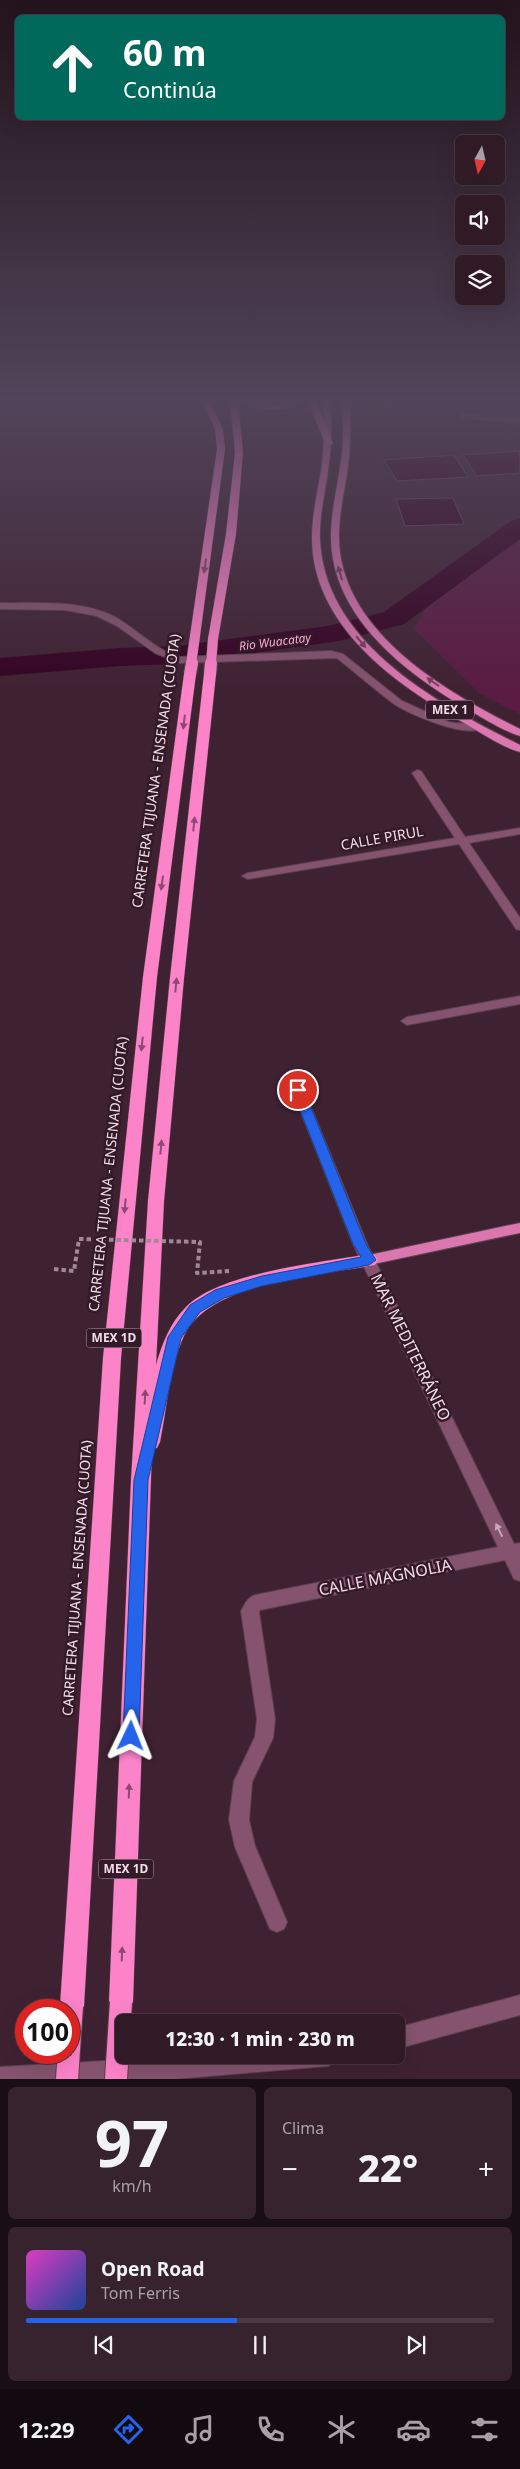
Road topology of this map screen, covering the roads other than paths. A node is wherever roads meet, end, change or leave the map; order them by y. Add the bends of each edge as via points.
1 (214, 496) edge
2 (235, 496) edge
3 (321, 496) edge
4 (340, 496) edge
5 (0, 606) edge
6 (478, 727) junction
7 (520, 733) edge
8 (497, 738) junction
9 (520, 748) edge
10 (520, 759) edge
11 (417, 773) dead end
12 (520, 831) edge
13 (460, 840) junction
14 (248, 876) dead end
15 (520, 927) edge
16 (520, 1000) edge
17 (407, 1021) dead end
18 (298, 1090) dead end
19 (520, 1228) edge
20 (369, 1260) junction
21 (141, 1480) junction
22 (515, 1552) edge
23 (520, 1574) edge
24 (277, 1922) dead end
25 (520, 2005) edge
26 (405, 2037) edge
27 (225, 2064) edge
28 (0, 2078) edge
29 (67, 2079) edge
30 (116, 2079) edge

1 -> 29 highway, CARRETERA TIJUANA - ENSENADA (CUOTA) / MEX 1D, bridge via 150,977 112,1349
21 -> 2 highway, MEX 1D, bridge via 156,1201 176,978 213,639
3 -> 6 main road, MEX 1 via 317,560 327,593 341,617 384,664 427,696
7 -> 4 main road, MEX 1 via 459,700 403,660 363,616 347,591 335,553
5 - 6 street via 102,614 163,655 180,660 340,656 399,703 446,724
6 - 8 main road, MEX 1
8 - 9 main road, MEX 1
8 - 10 main road
11 - 13 street
12 - 13 street, CALLE PIRUL
13 - 14 street, CALLE PIRUL
13 - 15 street
16 - 17 street
18 - 20 street, MAR MEDITERRÁNEO
19 - 20 main road
20 - 21 highway via 236,1288 212,1297 195,1309 180,1328 171,1347
22 -> 20 street, MAR MEDITERRÁNEO
30 -> 21 highway, MEX 1D, bridge
22 - 23 street, MAR MEDITERRÁNEO
22 - 24 street, CALLE MAGNOLIA via 251,1606 266,1719 264,1738 243,1781 239,1820 245,1847
25 - 26 street
27 - 28 street

